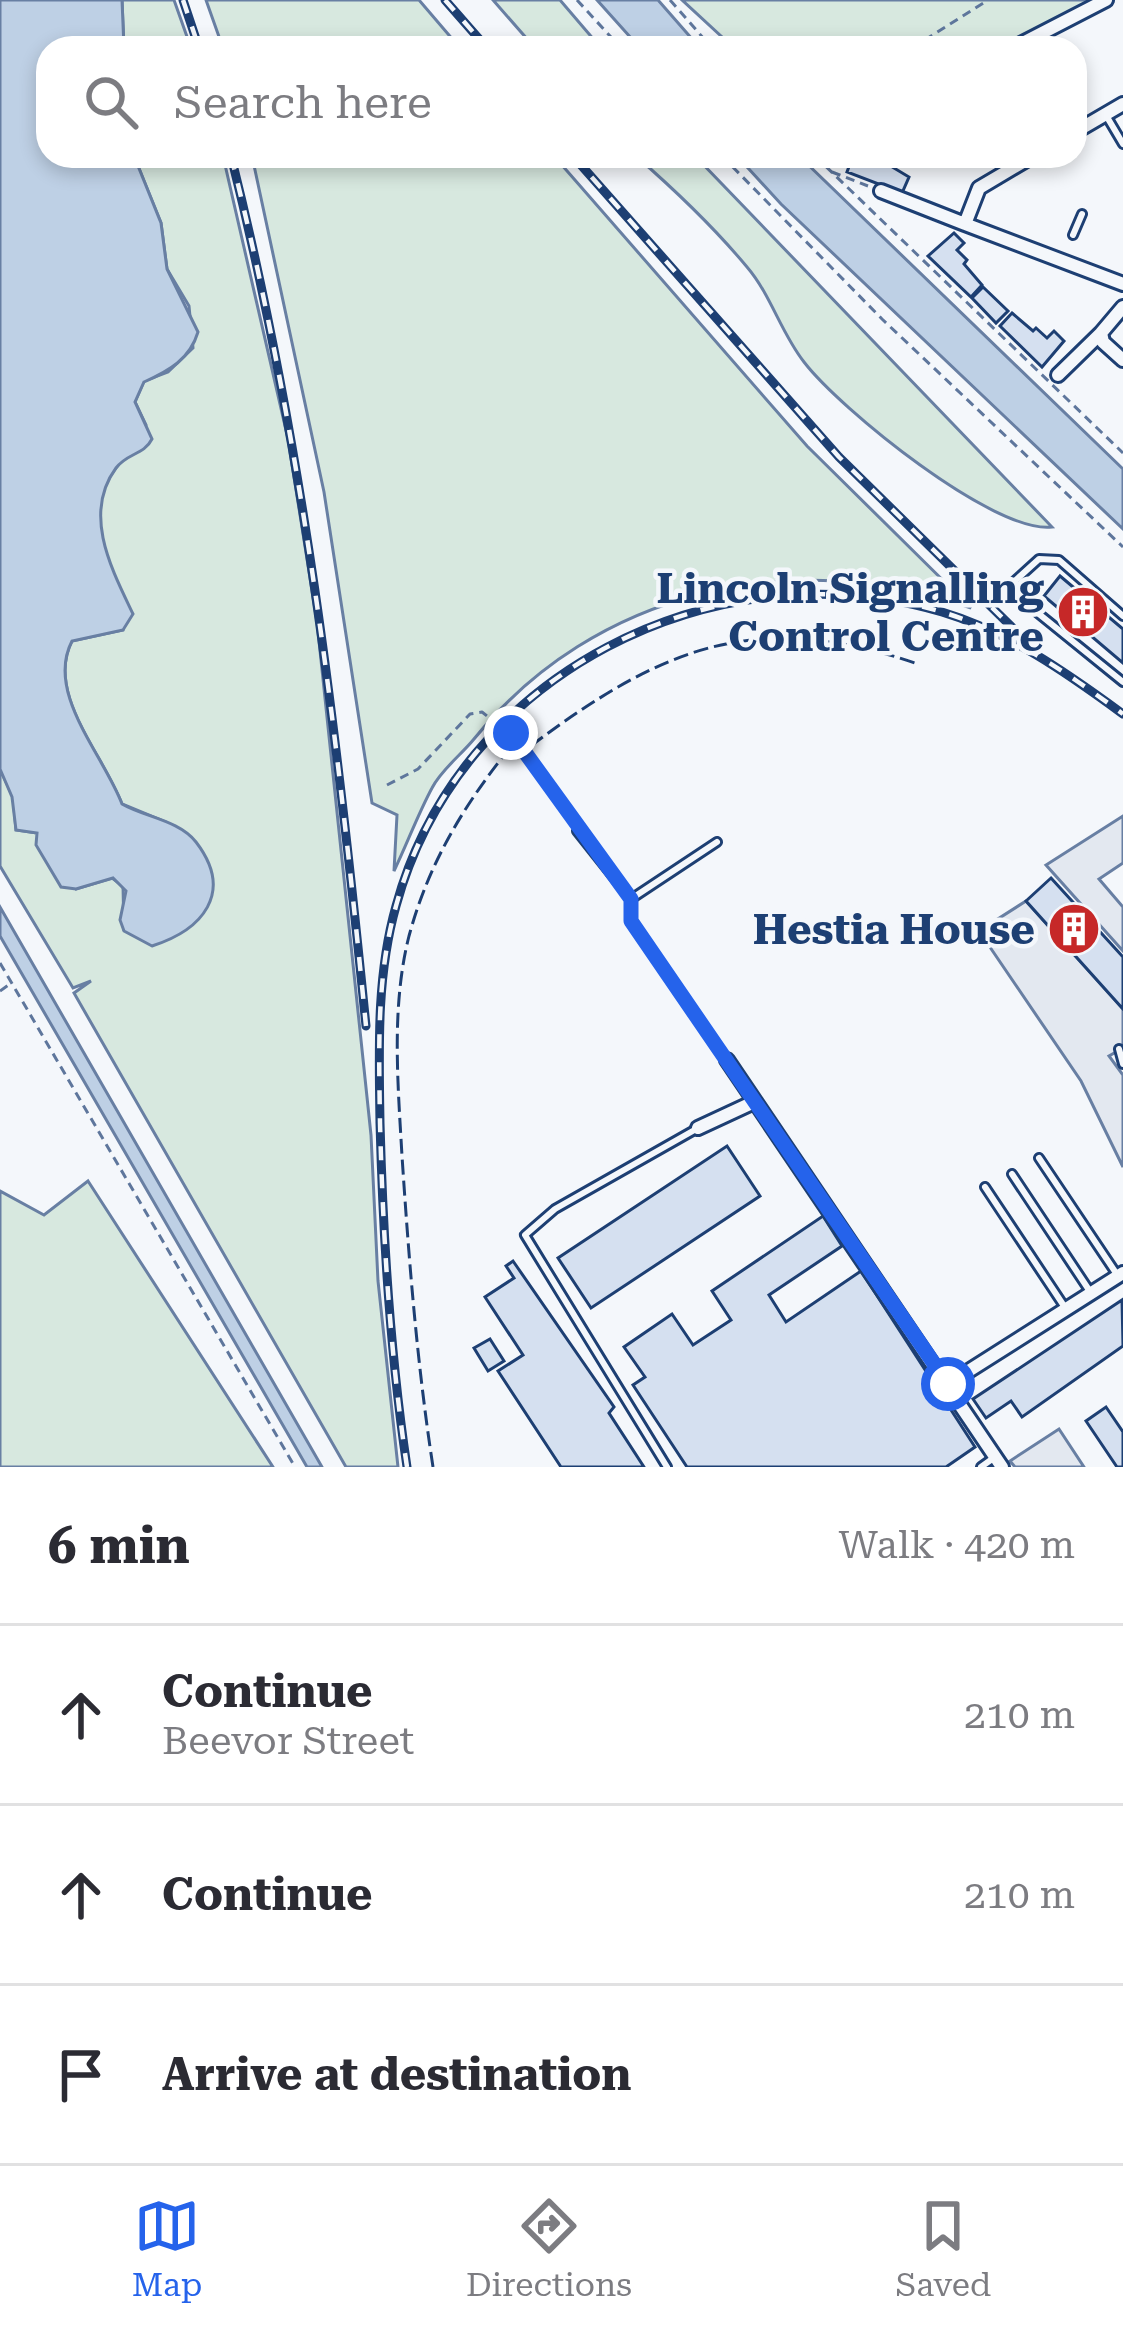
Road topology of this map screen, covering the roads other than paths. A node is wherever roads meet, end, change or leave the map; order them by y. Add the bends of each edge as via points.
1 (1106, 0) edge
2 (1036, 36) edge
3 (1123, 104) edge
4 (1105, 114) junction
5 (1087, 125) edge
6 (1123, 143) edge
7 (1005, 168) edge
8 (881, 191) road end
9 (1082, 214) dead end
10 (964, 224) junction
11 (1073, 235) dead end
12 (1123, 284) edge
13 (1123, 307) edge
14 (1101, 333) junction
15 (1123, 360) edge
16 (1058, 375) dead end
17 (1123, 616) edge
18 (1123, 682) edge
19 (577, 831) road end
20 (717, 842) dead end
21 (631, 899) junction
22 (1119, 1049) dead end
23 (727, 1060) joint
24 (1120, 1063) edge
25 (754, 1102) junction
26 (698, 1128) joint
27 (1039, 1158) dead end
28 (1012, 1174) dead end
29 (985, 1187) dead end
30 (1120, 1274) edge
31 (1091, 1293) junction
32 (1066, 1309) junction
33 (948, 1384) junction
34 (999, 1462) edge
35 (667, 1467) edge
36 (981, 1467) edge

1 - 2 street
3 - 4 street
4 - 5 street
4 - 6 lane
7 - 10 street via 979,188
8 - 10 street
9 - 11 lane
10 - 12 street via 1066,254
13 - 14 street
14 - 15 street
14 - 16 street
17 - 18 lane via 1059,560 1039,560 1007,588
19 - 21 lane
20 - 21 lane
21 - 23 lane via 631,921
22 - 24 lane
23 - 25 street
25 - 26 street
25 - 33 street
26 - 35 lane via 555,1209 525,1235
27 - 30 lane
28 - 31 lane
29 - 32 lane
30 - 31 street
31 - 32 street
32 - 33 street
33 - 34 street
34 - 36 lane

